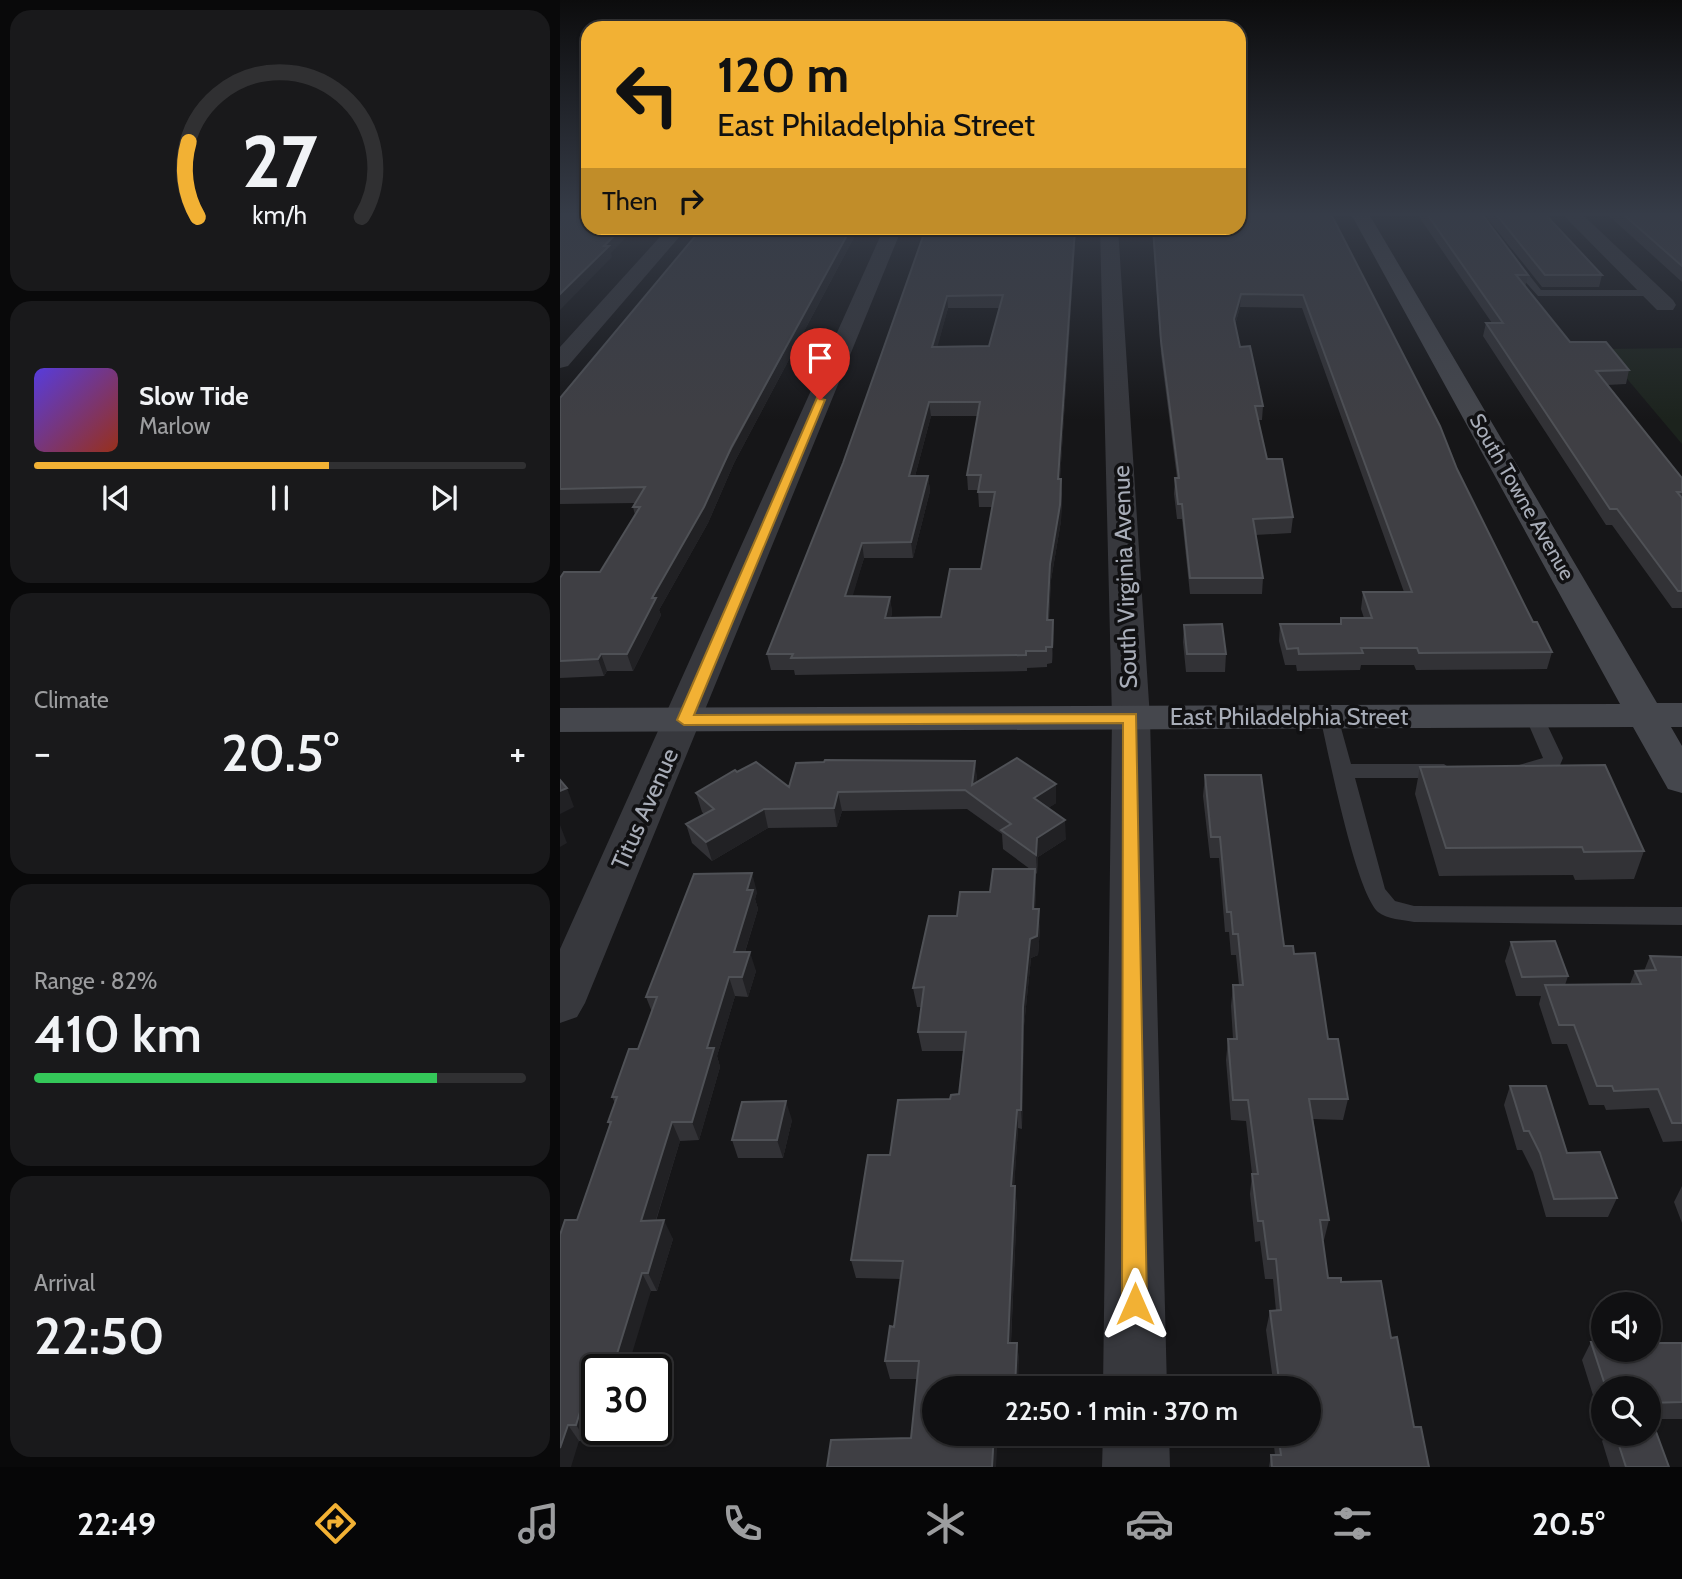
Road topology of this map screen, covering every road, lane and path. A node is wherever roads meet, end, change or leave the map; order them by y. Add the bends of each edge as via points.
1 (629, 282) edge
2 (871, 282) edge
3 (1111, 282) edge
4 (1402, 282) edge
5 (1530, 282) edge
6 (1642, 282) edge
7 (1659, 299) joint
8 (560, 360) edge
9 (1664, 715) edge
10 (1534, 716) junction
11 (1329, 717) junction
12 (1131, 718) junction
13 (560, 720) edge
14 (684, 720) junction
15 (1510, 770) edge
16 (1343, 771) junction
17 (1469, 771) edge
18 (1682, 780) edge
19 (1682, 916) edge
20 (560, 1003) edge
21 (1135, 1376) edge
22 (1136, 1446) edge
23 (1136, 1467) edge

1 - 8 street
2 - 14 street, Titus Avenue
3 - 12 street, South Virginia Avenue
4 - 9 street, South Towne Avenue
5 - 7 lane via 1538,293
6 - 7 street
9 - 10 street, East Philadelphia Street
9 - 18 street, South Towne Avenue
10 - 11 street, East Philadelphia Street
10 - 15 lane via 1553,758 1551,765
11 - 12 street, East Philadelphia Street
11 - 16 lane
12 - 14 street, East Philadelphia Street
12 - 21 street, South Virginia Avenue
13 - 14 street, East Philadelphia Street
14 - 20 street, Titus Avenue
16 - 17 lane
16 - 19 lane via 1375,892 1388,908 1414,914
22 - 23 street

